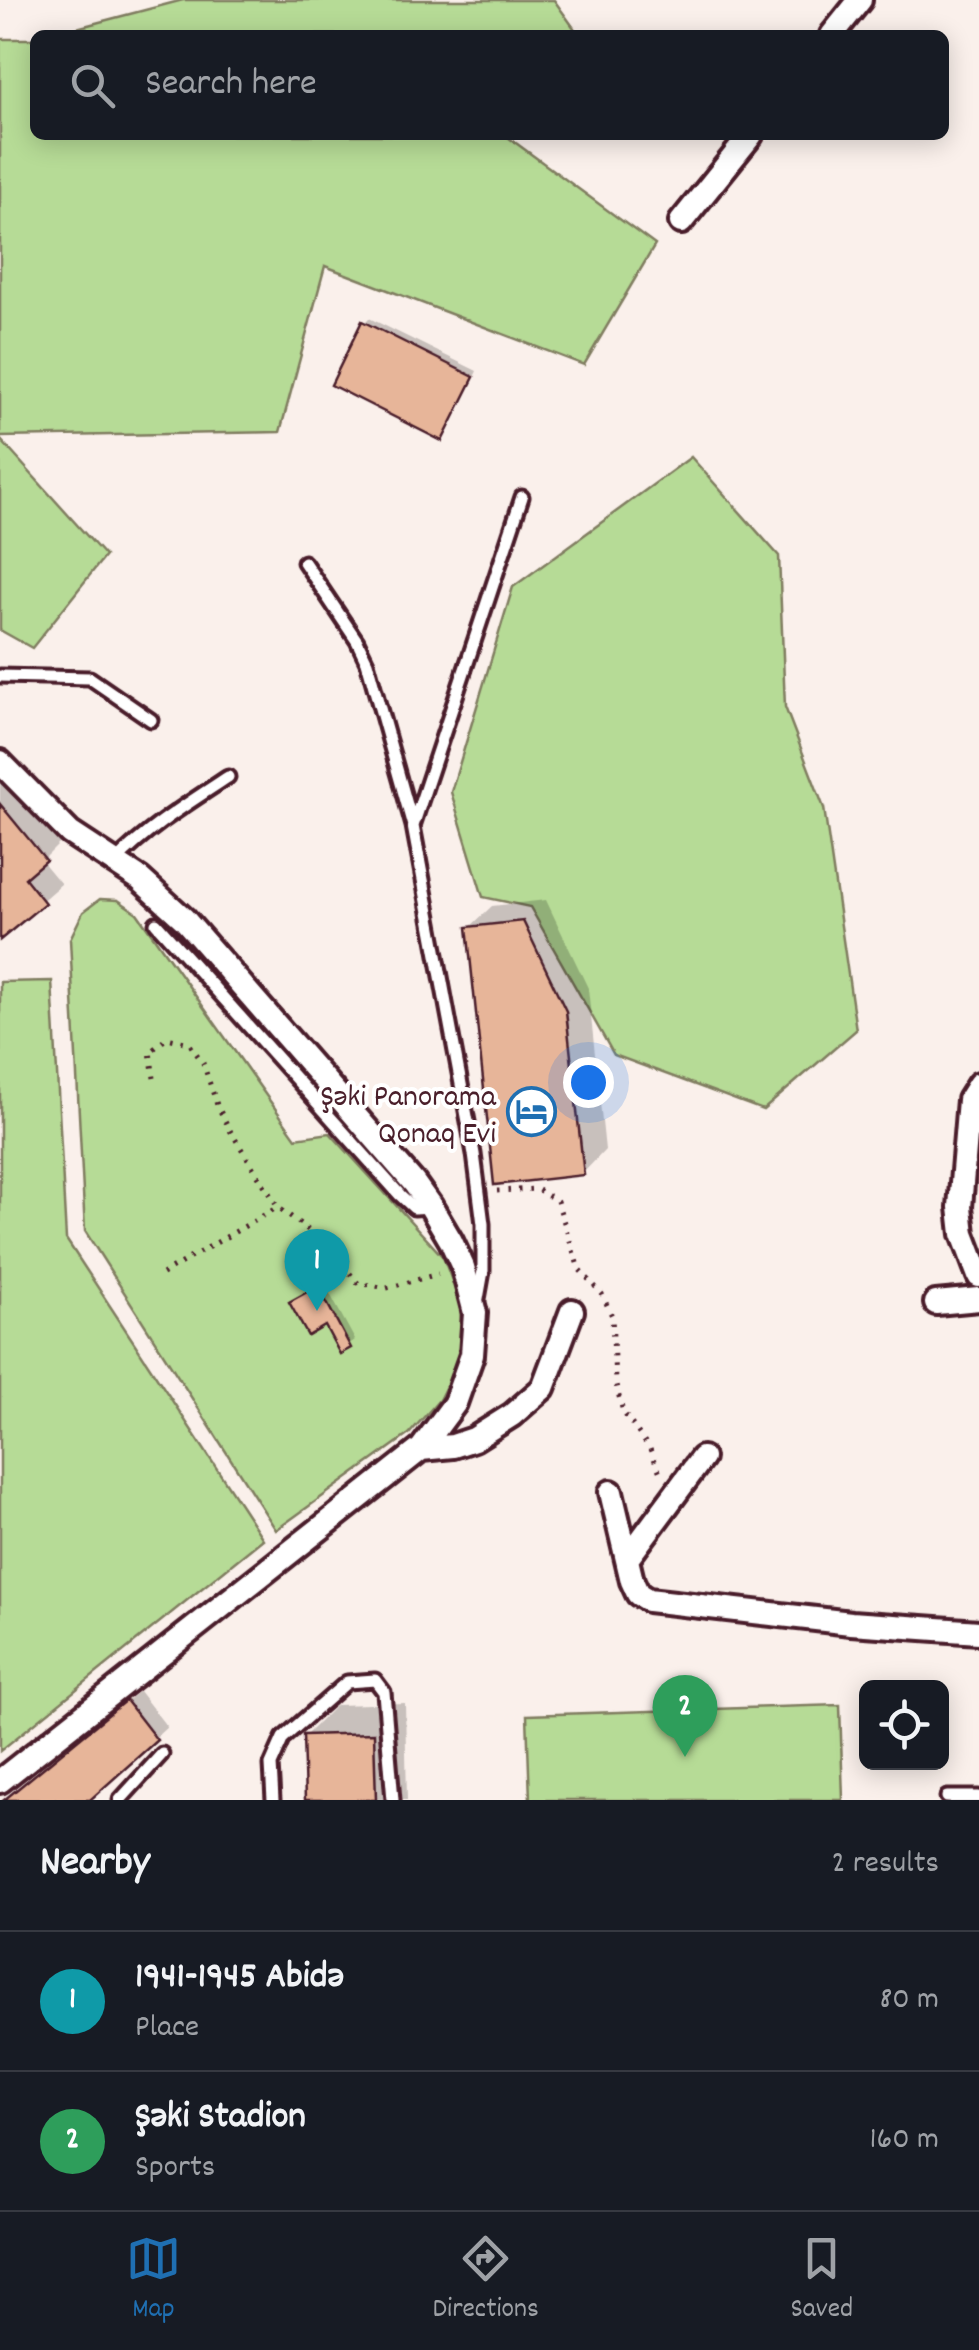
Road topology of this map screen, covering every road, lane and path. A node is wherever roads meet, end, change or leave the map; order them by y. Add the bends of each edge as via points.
1 (860, 0) edge
2 (836, 30) edge
3 (747, 140) edge
4 (682, 222) dead end
5 (522, 497) dead end
6 (304, 562) dead end
7 (0, 676) edge
8 (151, 720) dead end
9 (0, 762) edge
10 (228, 778) dead end
11 (413, 826) junction
12 (114, 863) junction
13 (156, 923) dead end
14 (154, 1078) dead end
15 (979, 1084) edge
16 (430, 1206) junction
17 (278, 1208) junction
18 (462, 1267) junction
19 (162, 1274) dead end
20 (979, 1276) edge
21 (979, 1299) edge
22 (936, 1303) dead end
23 (572, 1311) dead end
24 (475, 1313) junction
25 (420, 1449) junction
26 (702, 1458) dead end
27 (611, 1492) dead end
28 (627, 1559) junction
29 (979, 1632) edge
30 (162, 1754) dead end
31 (0, 1781) edge
32 (948, 1797) dead end
33 (979, 1797) edge
34 (120, 1800) edge
35 (273, 1800) edge
36 (394, 1800) edge

1 - 2 street
3 - 4 street
5 - 11 lane
6 - 11 lane via 367,662
7 - 8 lane via 90,678
9 - 12 street via 70,833
10 - 12 lane via 163,819
11 - 24 lane via 483,1224
12 - 16 street via 184,919
13 - 16 lane via 400,1195 414,1208
14 - 17 path via 150,1052 167,1038 189,1042 231,1132
15 - 20 street via 969,1100 960,1207
16 - 18 street
17 - 18 path via 324,1242 358,1283 387,1288
17 - 19 path
18 - 24 street
21 - 22 street
23 - 25 street via 542,1388 474,1440
24 - 25 street via 472,1355 455,1402
25 - 31 street
26 - 28 street
27 - 28 street
28 - 29 street via 638,1594 648,1600
30 - 34 lane
32 - 33 lane
35 - 36 lane via 271,1765 283,1738 348,1682 375,1680 384,1692

